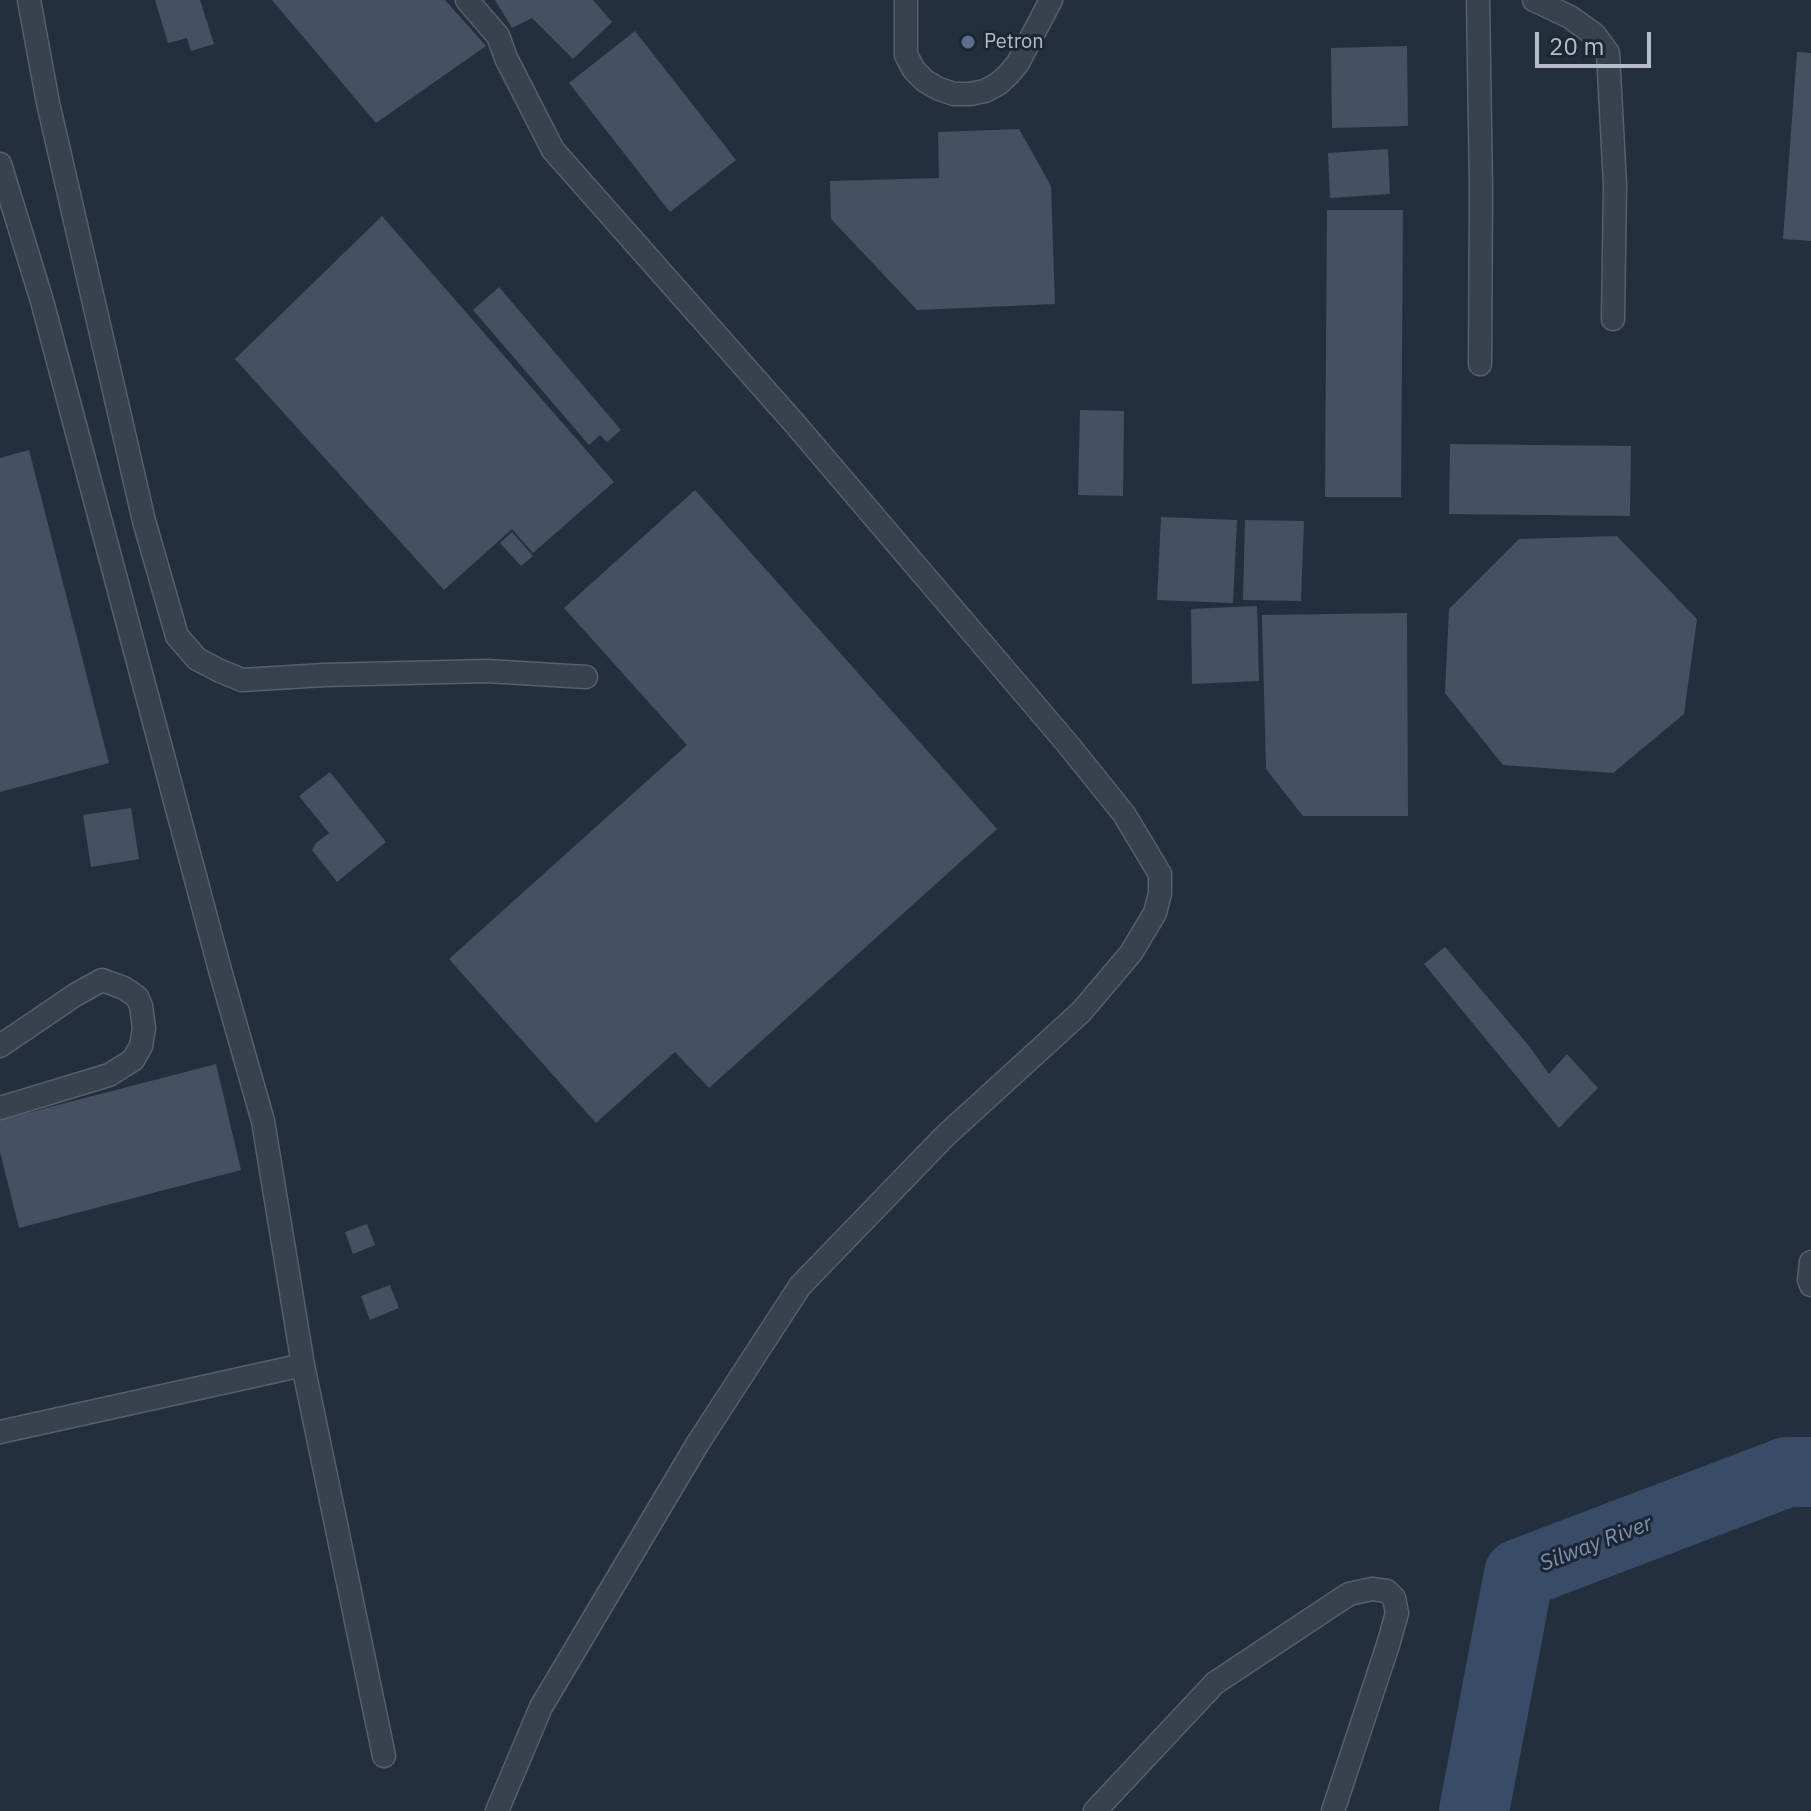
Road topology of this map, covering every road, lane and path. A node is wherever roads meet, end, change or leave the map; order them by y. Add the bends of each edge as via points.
1 (29, 0) edge
2 (467, 0) edge
3 (906, 0) edge
4 (1051, 0) edge
5 (1478, 0) edge
6 (1534, 0) edge
7 (0, 164) edge
8 (1613, 319) dead end
9 (1480, 364) dead end
10 (586, 677) dead end
11 (0, 1046) edge
12 (0, 1108) edge
13 (1811, 1262) edge
14 (1811, 1285) edge
15 (303, 1365) junction
16 (0, 1432) edge
17 (384, 1756) dead end
18 (497, 1811) edge
19 (1095, 1811) edge
20 (1333, 1811) edge

1 - 10 lane via 141,505 177,636 197,659 242,680 487,671
2 - 18 lane via 498,36 553,150 1066,742 1124,814 1160,874 1155,913 1131,953 1081,1012 945,1136 800,1286 698,1443 541,1707
3 - 4 lane via 906,55 914,70 939,89 970,94 985,91 1009,74
5 - 9 lane
6 - 8 lane via 1570,17 1595,35 1608,53 1615,185
7 - 15 lane via 42,301 263,1121
11 - 12 lane via 102,980 124,988 141,1006 144,1028 133,1060 109,1075
13 - 14 lane
15 - 16 lane
15 - 17 lane
19 - 20 lane via 1215,1683 1349,1594 1387,1591 1397,1613

